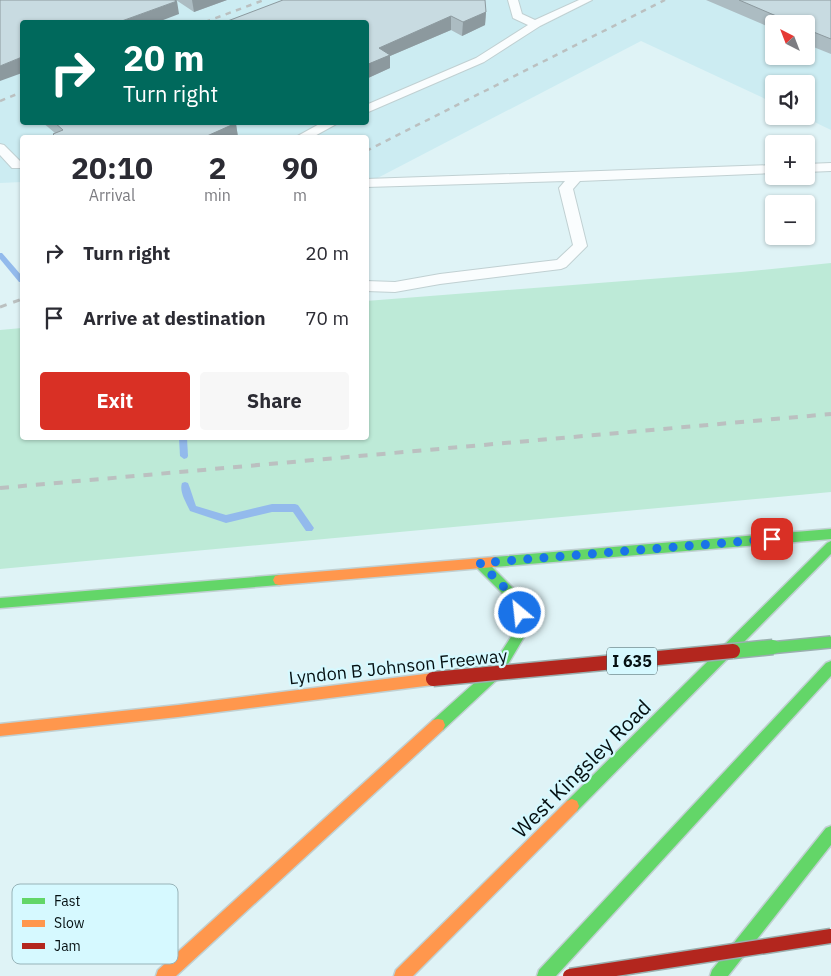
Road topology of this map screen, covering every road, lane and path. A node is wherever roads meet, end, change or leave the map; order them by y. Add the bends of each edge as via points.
1 (513, 0) edge
2 (587, 0) edge
3 (535, 24) junction
4 (369, 108) edge
5 (328, 125) edge
6 (306, 135) edge
7 (0, 148) edge
8 (20, 164) edge
9 (831, 167) edge
10 (815, 168) edge
11 (765, 169) edge
12 (576, 177) junction
13 (369, 183) edge
14 (369, 286) edge
15 (831, 534) edge
16 (831, 546) edge
17 (480, 563) junction
18 (0, 603) edge
19 (831, 642) edge
20 (831, 667) edge
21 (0, 719) edge
22 (36, 726) junction
23 (0, 730) edge
24 (831, 833) edge
25 (831, 936) edge
26 (178, 963) edge
27 (177, 964) edge
28 (164, 976) edge
29 (402, 976) edge
30 (545, 976) edge
31 (570, 976) edge
32 (718, 976) edge

1 - 3 lane via 517,16
2 - 3 lane
3 - 4 lane via 480,60
5 - 6 lane
7 - 8 lane
9 - 10 lane
11 - 12 lane
12 - 13 lane
12 - 14 lane via 566,188 580,246 562,264 395,287
15 - 17 main road
16 - 29 main road, West Kingsley Road
17 - 18 main road
17 - 26 main road via 516,599 524,627 496,672
19 - 22 main road, Lyndon B Johnson Freeway / I 635, bridge via 433,680
20 - 30 main road
21 - 22 main road
22 - 23 main road, Lyndon B Johnson Freeway / I 635
24 - 32 main road
25 - 31 main road, bridge
27 - 28 main road

